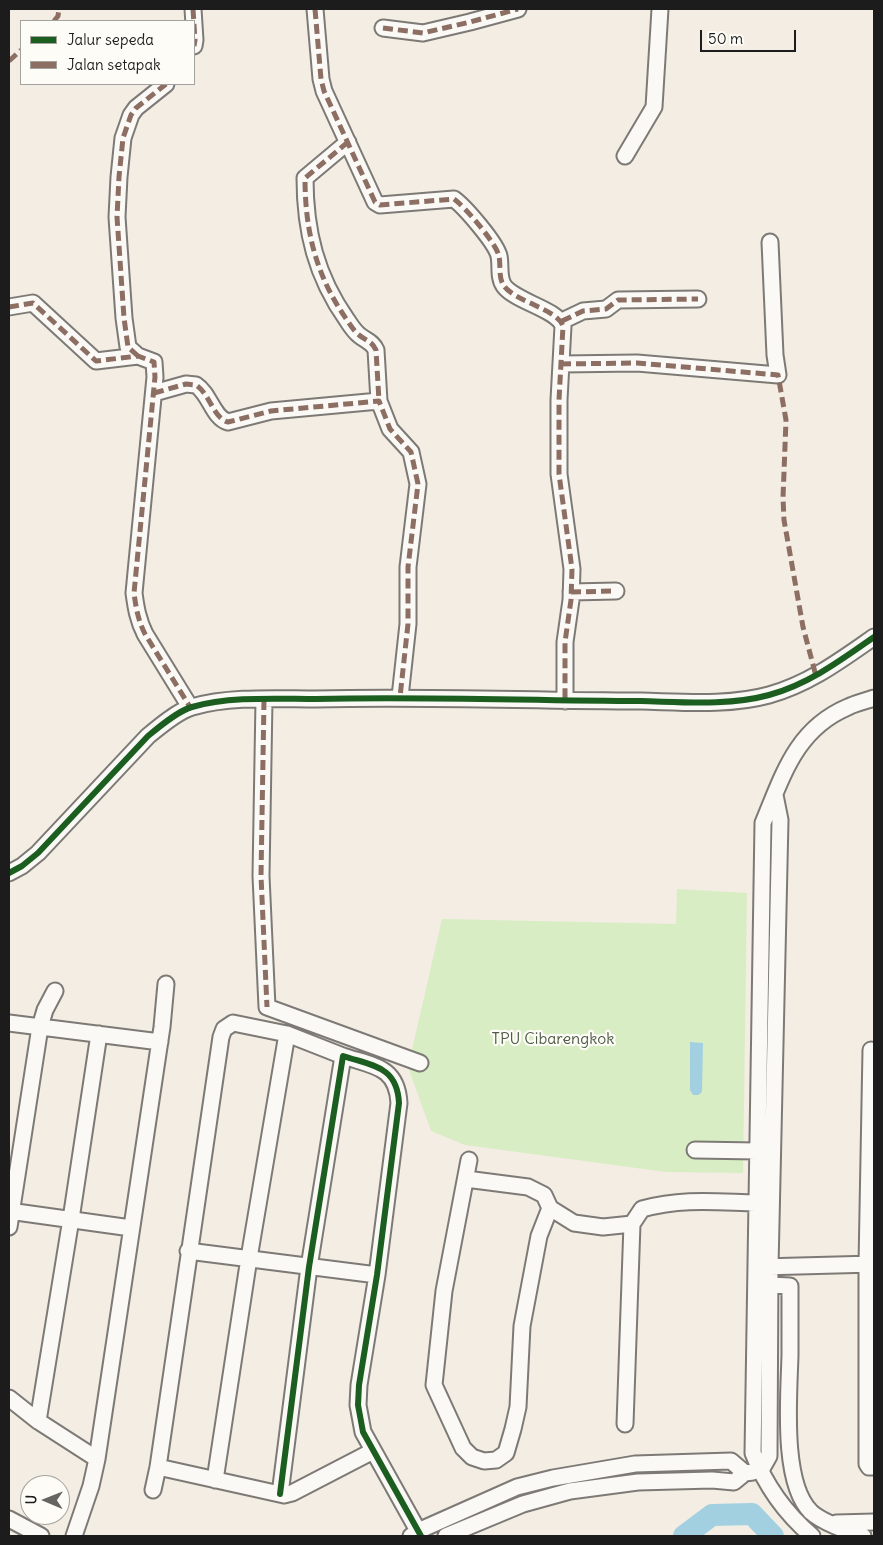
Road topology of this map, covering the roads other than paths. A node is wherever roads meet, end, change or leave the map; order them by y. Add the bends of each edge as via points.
1 (315, 9) edge
2 (518, 9) edge
3 (660, 9) edge
4 (383, 28) dead end
5 (165, 85) edge
6 (348, 142) junction
7 (625, 156) dead end
8 (770, 242) dead end
9 (698, 299) dead end
10 (9, 307) edge
11 (562, 321) junction
12 (138, 356) junction
13 (561, 364) junction
14 (154, 393) junction
15 (379, 401) junction
16 (616, 591) dead end
17 (571, 592) junction
18 (874, 637) edge
19 (400, 697) junction
20 (874, 698) edge
21 (264, 700) junction
22 (565, 701) junction
23 (190, 707) junction
24 (774, 795) junction
25 (9, 873) edge
26 (166, 984) dead end
27 (55, 991) dead end
28 (9, 1023) edge
29 (40, 1027) junction
30 (98, 1034) junction
31 (287, 1034) junction
32 (160, 1042) junction
33 (871, 1050) dead end
34 (343, 1056) junction
35 (420, 1063) dead end
36 (872, 1104) edge
37 (758, 1123) junction
38 (774, 1123) junction
39 (695, 1150) dead end
40 (757, 1151) junction
41 (469, 1160) dead end
42 (466, 1179) junction
43 (756, 1203) junction
44 (550, 1208) junction
45 (10, 1211) edge
46 (72, 1219) junction
47 (632, 1224) junction
48 (9, 1227) edge
49 (132, 1228) junction
50 (188, 1251) junction
51 (249, 1258) junction
52 (871, 1264) edge
53 (309, 1267) junction
54 (755, 1267) junction
55 (770, 1267) junction
56 (377, 1275) junction
57 (770, 1285) junction
58 (9, 1398) edge
59 (38, 1421) junction
60 (625, 1424) dead end
61 (373, 1451) junction
62 (97, 1459) junction
63 (635, 1464) junction
64 (158, 1467) junction
65 (874, 1467) edge
66 (753, 1472) junction
67 (215, 1480) junction
68 (638, 1482) junction
69 (153, 1490) dead end
70 (280, 1494) junction
71 (9, 1519) edge
72 (829, 1522) junction
73 (874, 1522) edge
74 (417, 1535) edge
75 (40, 1536) edge
76 (74, 1536) edge
77 (446, 1536) edge
78 (812, 1536) edge
79 (863, 1536) edge

1 - 6 street via 321,79
2 - 4 street via 423,33
3 - 7 street via 654,106
5 - 12 street via 136,108 126,124 119,177 124,318 128,347
6 - 11 street via 376,204 454,199 494,244 503,285
6 - 15 street via 305,178 306,212 314,256 325,284 354,331 373,344 376,350
8 - 13 street via 778,375 637,363
9 - 11 street via 618,300 606,310 583,310
10 - 12 street via 34,303 96,361
11 - 13 street
12 - 14 street via 154,362
13 - 17 street via 559,474 572,569
14 - 15 street via 186,384 196,385 222,420 228,422 271,411
14 - 23 street via 134,593 139,622
15 - 19 street via 390,429 411,452 418,484 408,566 408,624
16 - 17 street
17 - 22 street via 565,642
18 - 22 street via 798,685 748,700
19 - 21 street
19 - 22 street
20 - 24 street via 848,707 822,722 801,743
21 - 23 street
21 - 35 street via 261,876 267,1007
23 - 25 street via 148,736 38,852
24 - 37 street via 763,823
24 - 38 street via 780,820
26 - 32 street
27 - 29 street via 44,1010
28 - 29 street
29 - 30 street
29 - 45 street
30 - 32 street
30 - 46 street
31 - 34 street
31 - 50 street via 233,1023 224,1028
31 - 51 street
32 - 49 street
33 - 36 street
34 - 53 street
34 - 56 street via 385,1071 399,1093
36 - 52 street
37 - 38 street
37 - 40 street
38 - 55 street
39 - 40 street
40 - 43 street
41 - 42 street
42 - 44 street via 528,1187 544,1195
42 - 44 street via 444,1291 434,1385 463,1448 484,1461 496,1460 506,1453 513,1429 518,1406 522,1326 539,1236
43 - 47 street via 666,1203 642,1209
43 - 54 street
44 - 47 street via 574,1223 604,1227
45 - 46 street
45 - 48 street
46 - 49 street
46 - 59 street
47 - 60 street
49 - 62 street
50 - 51 street
50 - 64 street
51 - 53 street
51 - 67 street
52 - 55 street
52 - 65 street via 867,1464
53 - 56 street
53 - 70 street
54 - 55 street
54 - 66 street
55 - 57 street
56 - 61 street via 358,1405 363,1432
57 - 66 street via 769,1456
57 - 72 street via 790,1286 788,1418 793,1473 798,1491 811,1511
58 - 59 street
59 - 62 street
61 - 70 street via 292,1493
61 - 74 street
62 - 76 street via 92,1486
63 - 66 street via 731,1461
63 - 68 street
63 - 74 street via 517,1487
64 - 67 street
64 - 69 street
66 - 68 street via 734,1482
66 - 78 street via 794,1521
67 - 70 street
68 - 77 street via 548,1496
71 - 75 street
72 - 73 street
72 - 79 street

